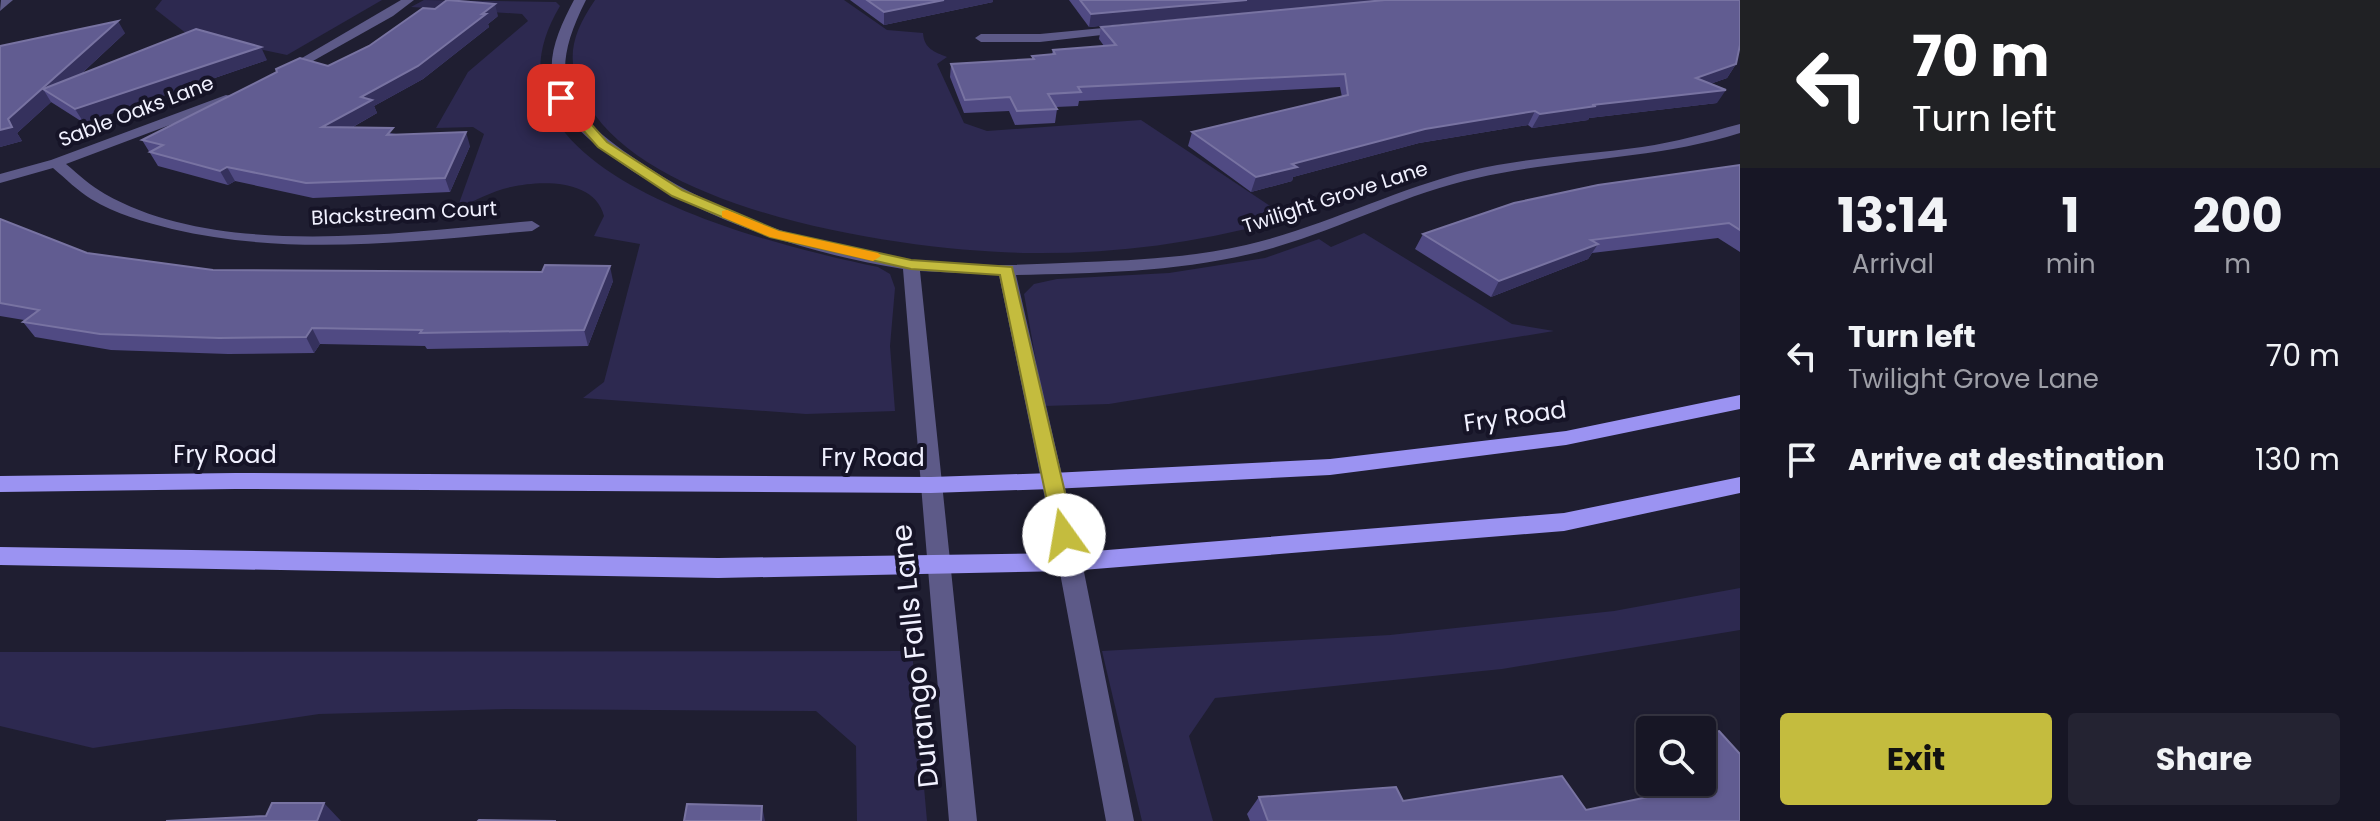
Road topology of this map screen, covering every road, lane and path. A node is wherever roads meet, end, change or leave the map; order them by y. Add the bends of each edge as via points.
1 (7, 0) edge
2 (408, 0) edge
3 (580, 0) edge
4 (0, 8) edge
5 (1135, 29) edge
6 (981, 38) dead end
7 (274, 77) edge
8 (245, 90) edge
9 (1740, 128) edge
10 (56, 163) junction
11 (0, 179) edge
12 (532, 226) dead end
13 (911, 265) junction
14 (1007, 271) junction
15 (1740, 402) edge
16 (1052, 481) junction
17 (0, 484) edge
18 (931, 485) junction
19 (1740, 485) edge
20 (0, 556) edge
21 (1070, 562) junction
22 (938, 564) junction
23 (963, 821) edge
24 (1120, 821) edge

1 - 4 street
2 - 7 street
3 - 13 street, Twilight Grove Lane via 565,26 556,62 561,98 603,144 677,193 775,234
5 - 6 street
8 - 10 street, Sable Oaks Lane
9 - 14 street, Twilight Grove Lane via 1655,149 1475,174 1267,245 1153,265
10 - 11 street, Sable Oaks Lane
10 - 12 street, Blackstream Court via 102,199 164,221 233,236 337,240
13 - 14 street, Twilight Grove Lane
13 - 18 street, Durango Falls Lane
14 - 16 street
15 - 16 main road, Fry Road via 1566,438 1345,465
16 - 18 main road, Fry Road
16 - 21 street
17 - 18 main road, Fry Road
18 - 22 street, Durango Falls Lane
19 - 21 main road via 1564,522
20 - 22 main road via 718,568
21 - 22 main road
21 - 24 street
22 - 23 street, Durango Falls Lane

